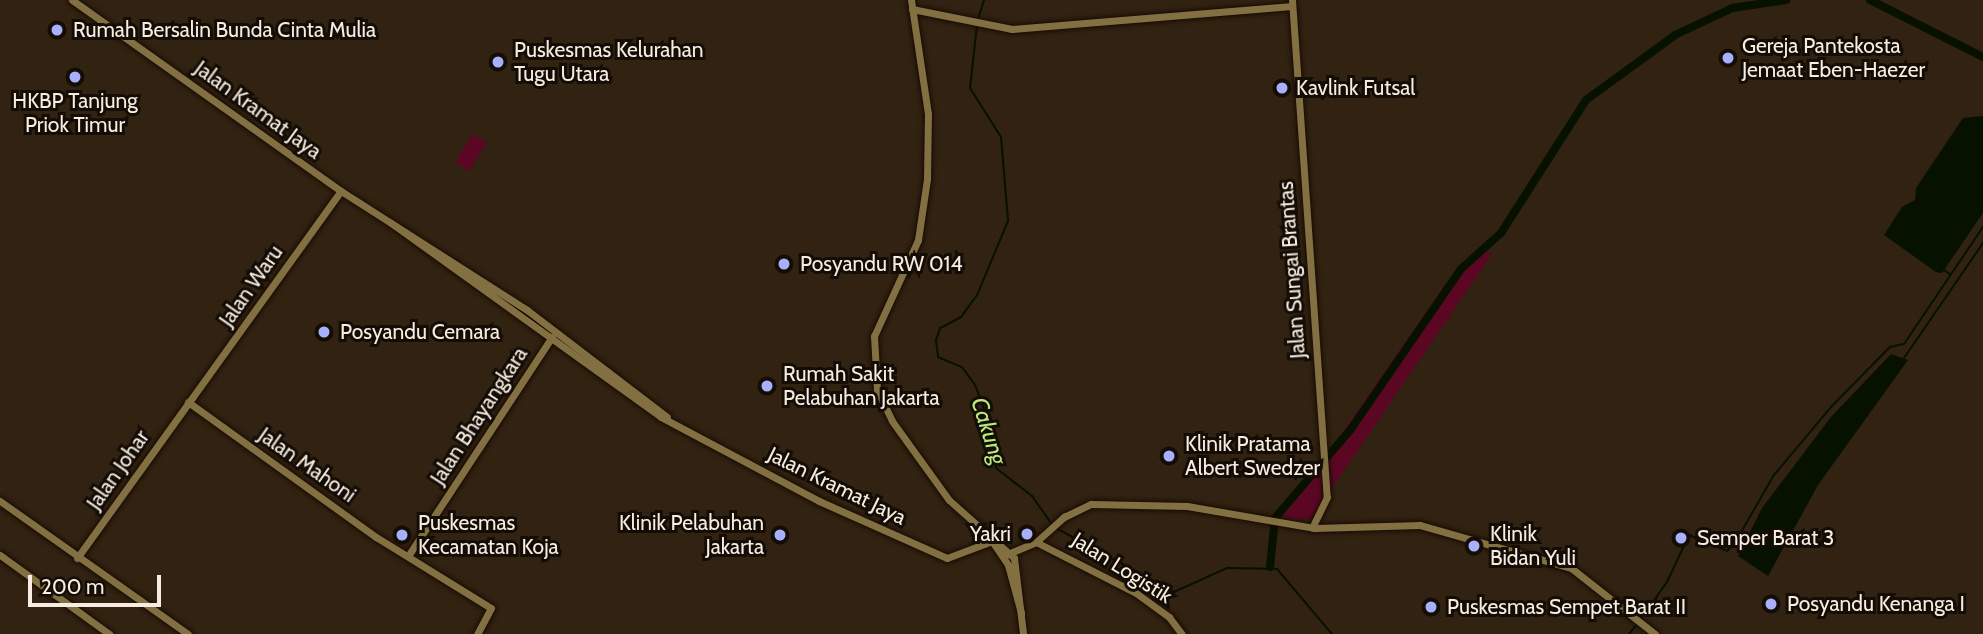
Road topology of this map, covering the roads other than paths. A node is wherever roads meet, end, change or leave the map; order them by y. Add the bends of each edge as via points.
1 (72, 0) edge
2 (911, 0) edge
3 (1292, 3) edge
4 (912, 9) junction
5 (341, 191) junction
6 (391, 223) junction
7 (556, 331) junction
8 (551, 339) junction
9 (188, 402) junction
10 (667, 417) junction
11 (0, 501) edge
12 (1312, 528) junction
13 (993, 540) junction
14 (1034, 543) junction
15 (0, 555) edge
16 (408, 556) junction
17 (1009, 557) junction
18 (77, 558) junction
19 (97, 631) edge
20 (109, 634) edge
21 (188, 634) edge
22 (477, 634) edge
23 (1023, 634) edge
24 (1182, 634) edge
25 (1655, 634) edge

1 - 5 street, Jalan Kramat Jaya
2 - 4 street
3 - 4 street via 1017,29
3 - 12 street, Jalan Sungai Brantas via 1327,497
4 - 13 street via 928,114 927,179 918,240 874,336 875,377 885,410 906,442 949,500
5 - 6 street, Jalan Kramat Jaya
5 - 9 street, Jalan Waru
6 - 7 street, Jalan Kramat Jaya
6 - 8 street, Jalan Kramat Jaya
7 - 8 street, Jalan Bhayangkara
7 - 10 street, Jalan Kramat Jaya
8 - 10 street, Jalan Kramat Jaya
8 - 16 street, Jalan Bhayangkara
9 - 16 street, Jalan Mahoni
9 - 18 street, Jalan Johar
10 - 13 street, Jalan Kramat Jaya via 819,501 947,558
11 - 18 street
12 - 14 street via 1187,506 1091,504 1056,523
12 - 25 street via 1431,527 1571,568
13 - 17 street
14 - 17 street
14 - 24 street, Jalan Logistik via 1136,593
15 - 19 street
16 - 22 street, Jalan Mahoni via 491,608
17 - 23 street
18 - 21 street
19 - 20 street

